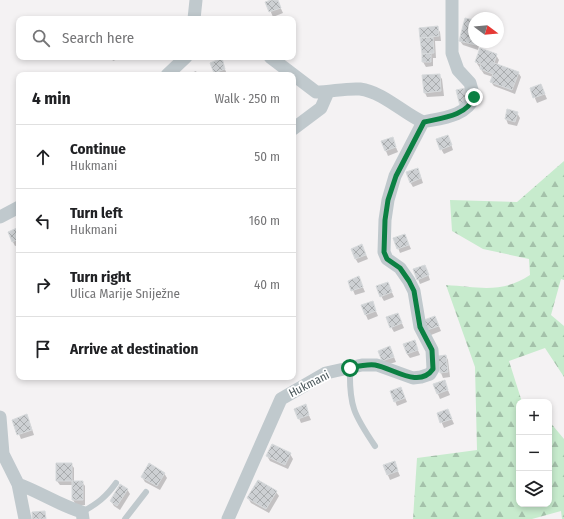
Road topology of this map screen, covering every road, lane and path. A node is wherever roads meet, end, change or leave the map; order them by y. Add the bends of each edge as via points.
1 (196, 0) edge
2 (452, 0) edge
3 (194, 16) edge
4 (183, 60) edge
5 (274, 60) edge
6 (170, 72) edge
7 (289, 72) edge
8 (296, 77) edge
9 (328, 92) junction
10 (424, 122) junction
11 (296, 127) edge
12 (16, 209) edge
13 (0, 217) edge
14 (350, 368) junction
15 (0, 417) edge
16 (375, 446) dead end
17 (1, 454) edge
18 (116, 483) dead end
19 (18, 484) junction
20 (146, 492) dead end
21 (82, 516) edge
22 (25, 519) edge
23 (125, 519) edge
24 (228, 519) edge

1 - 3 street
2 - 10 street via 452,52 458,70 470,83 474,97 472,103 461,112
4 - 6 street
5 - 7 street
8 - 9 street via 316,92
9 - 10 street via 360,89 374,93
9 - 11 street via 320,108
10 - 14 street, Hukmani via 396,176 388,200 384,252 414,291 420,327 432,350 433,369 430,374 413,378 377,365
12 - 13 street
14 - 16 lane via 351,404
14 - 24 street, Hukmani via 326,373 281,399
15 - 17 street
17 - 19 street
18 - 21 lane via 106,496
19 - 21 street via 33,489
19 - 22 street
20 - 23 lane

